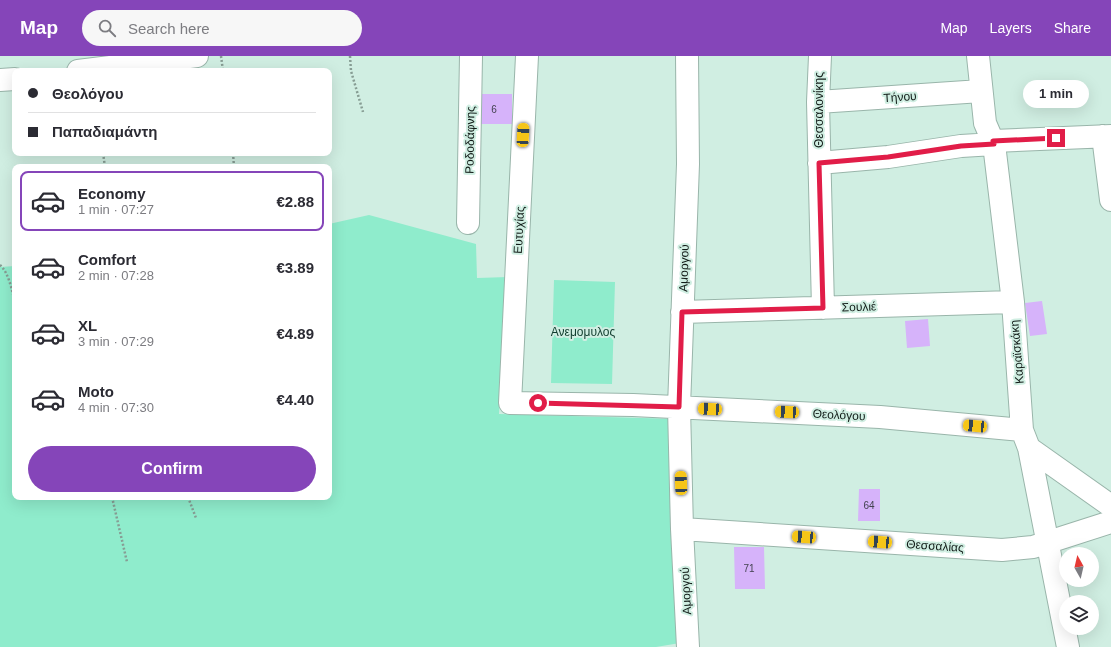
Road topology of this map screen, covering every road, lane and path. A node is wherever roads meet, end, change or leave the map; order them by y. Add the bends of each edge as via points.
1 (197, 56) edge
2 (222, 56) edge
3 (350, 56) edge
4 (471, 56) edge
5 (527, 56) edge
6 (687, 56) edge
7 (820, 56) edge
8 (978, 56) edge
9 (102, 68) edge
10 (223, 68) edge
11 (12, 79) edge
12 (0, 80) edge
13 (981, 91) junction
14 (818, 102) junction
15 (363, 112) dead end
16 (1107, 136) edge
17 (993, 143) junction
18 (819, 163) junction
19 (1111, 200) edge
20 (468, 223) dead end
21 (0, 265) edge
22 (12, 292) edge
23 (1013, 302) junction
24 (823, 308) junction
25 (682, 312) junction
26 (510, 403) joint
27 (679, 407) junction
28 (1026, 439) junction
29 (113, 500) edge
30 (189, 500) edge
31 (1111, 506) edge
32 (196, 518) dead end
33 (1111, 522) edge
34 (682, 529) junction
35 (1048, 541) junction
36 (127, 562) dead end
37 (688, 647) edge
38 (1068, 647) edge

1 - 9 street
2 - 10 path
3 - 15 path via 351,71
4 - 20 street, Ροδοδάφνης
5 - 26 street, Ευτυχίας
6 - 25 street, Αμοργού via 688,164
7 - 14 street, Θεσσαλονίκης
8 - 13 street, Καραϊσκάκη
11 - 12 street
13 - 14 street, Τήνου
13 - 17 street, Καραϊσκάκη via 985,123
14 - 18 street, Θεσσαλονίκης
16 - 17 street
16 - 19 street
17 - 18 street
17 - 23 street, Καραϊσκάκη
18 - 24 street, Θεσσαλονίκης
21 - 22 path
23 - 24 street, Σουλιέ
23 - 28 street, Καραϊσκάκη
24 - 25 street, Σουλιέ
25 - 27 street, Αμοργού
26 - 27 street, Θεολόγου
27 - 28 street, Θεολόγου via 880,417
27 - 34 street, Αμοργού
28 - 31 street
28 - 35 street, Καραϊσκάκη
29 - 36 path
30 - 32 path
33 - 35 street, Θεσσαλίας
34 - 35 street, Θεσσαλίας via 1002,550 1033,546
34 - 37 street, Αμοργού
35 - 38 street, Καραϊσκάκη

